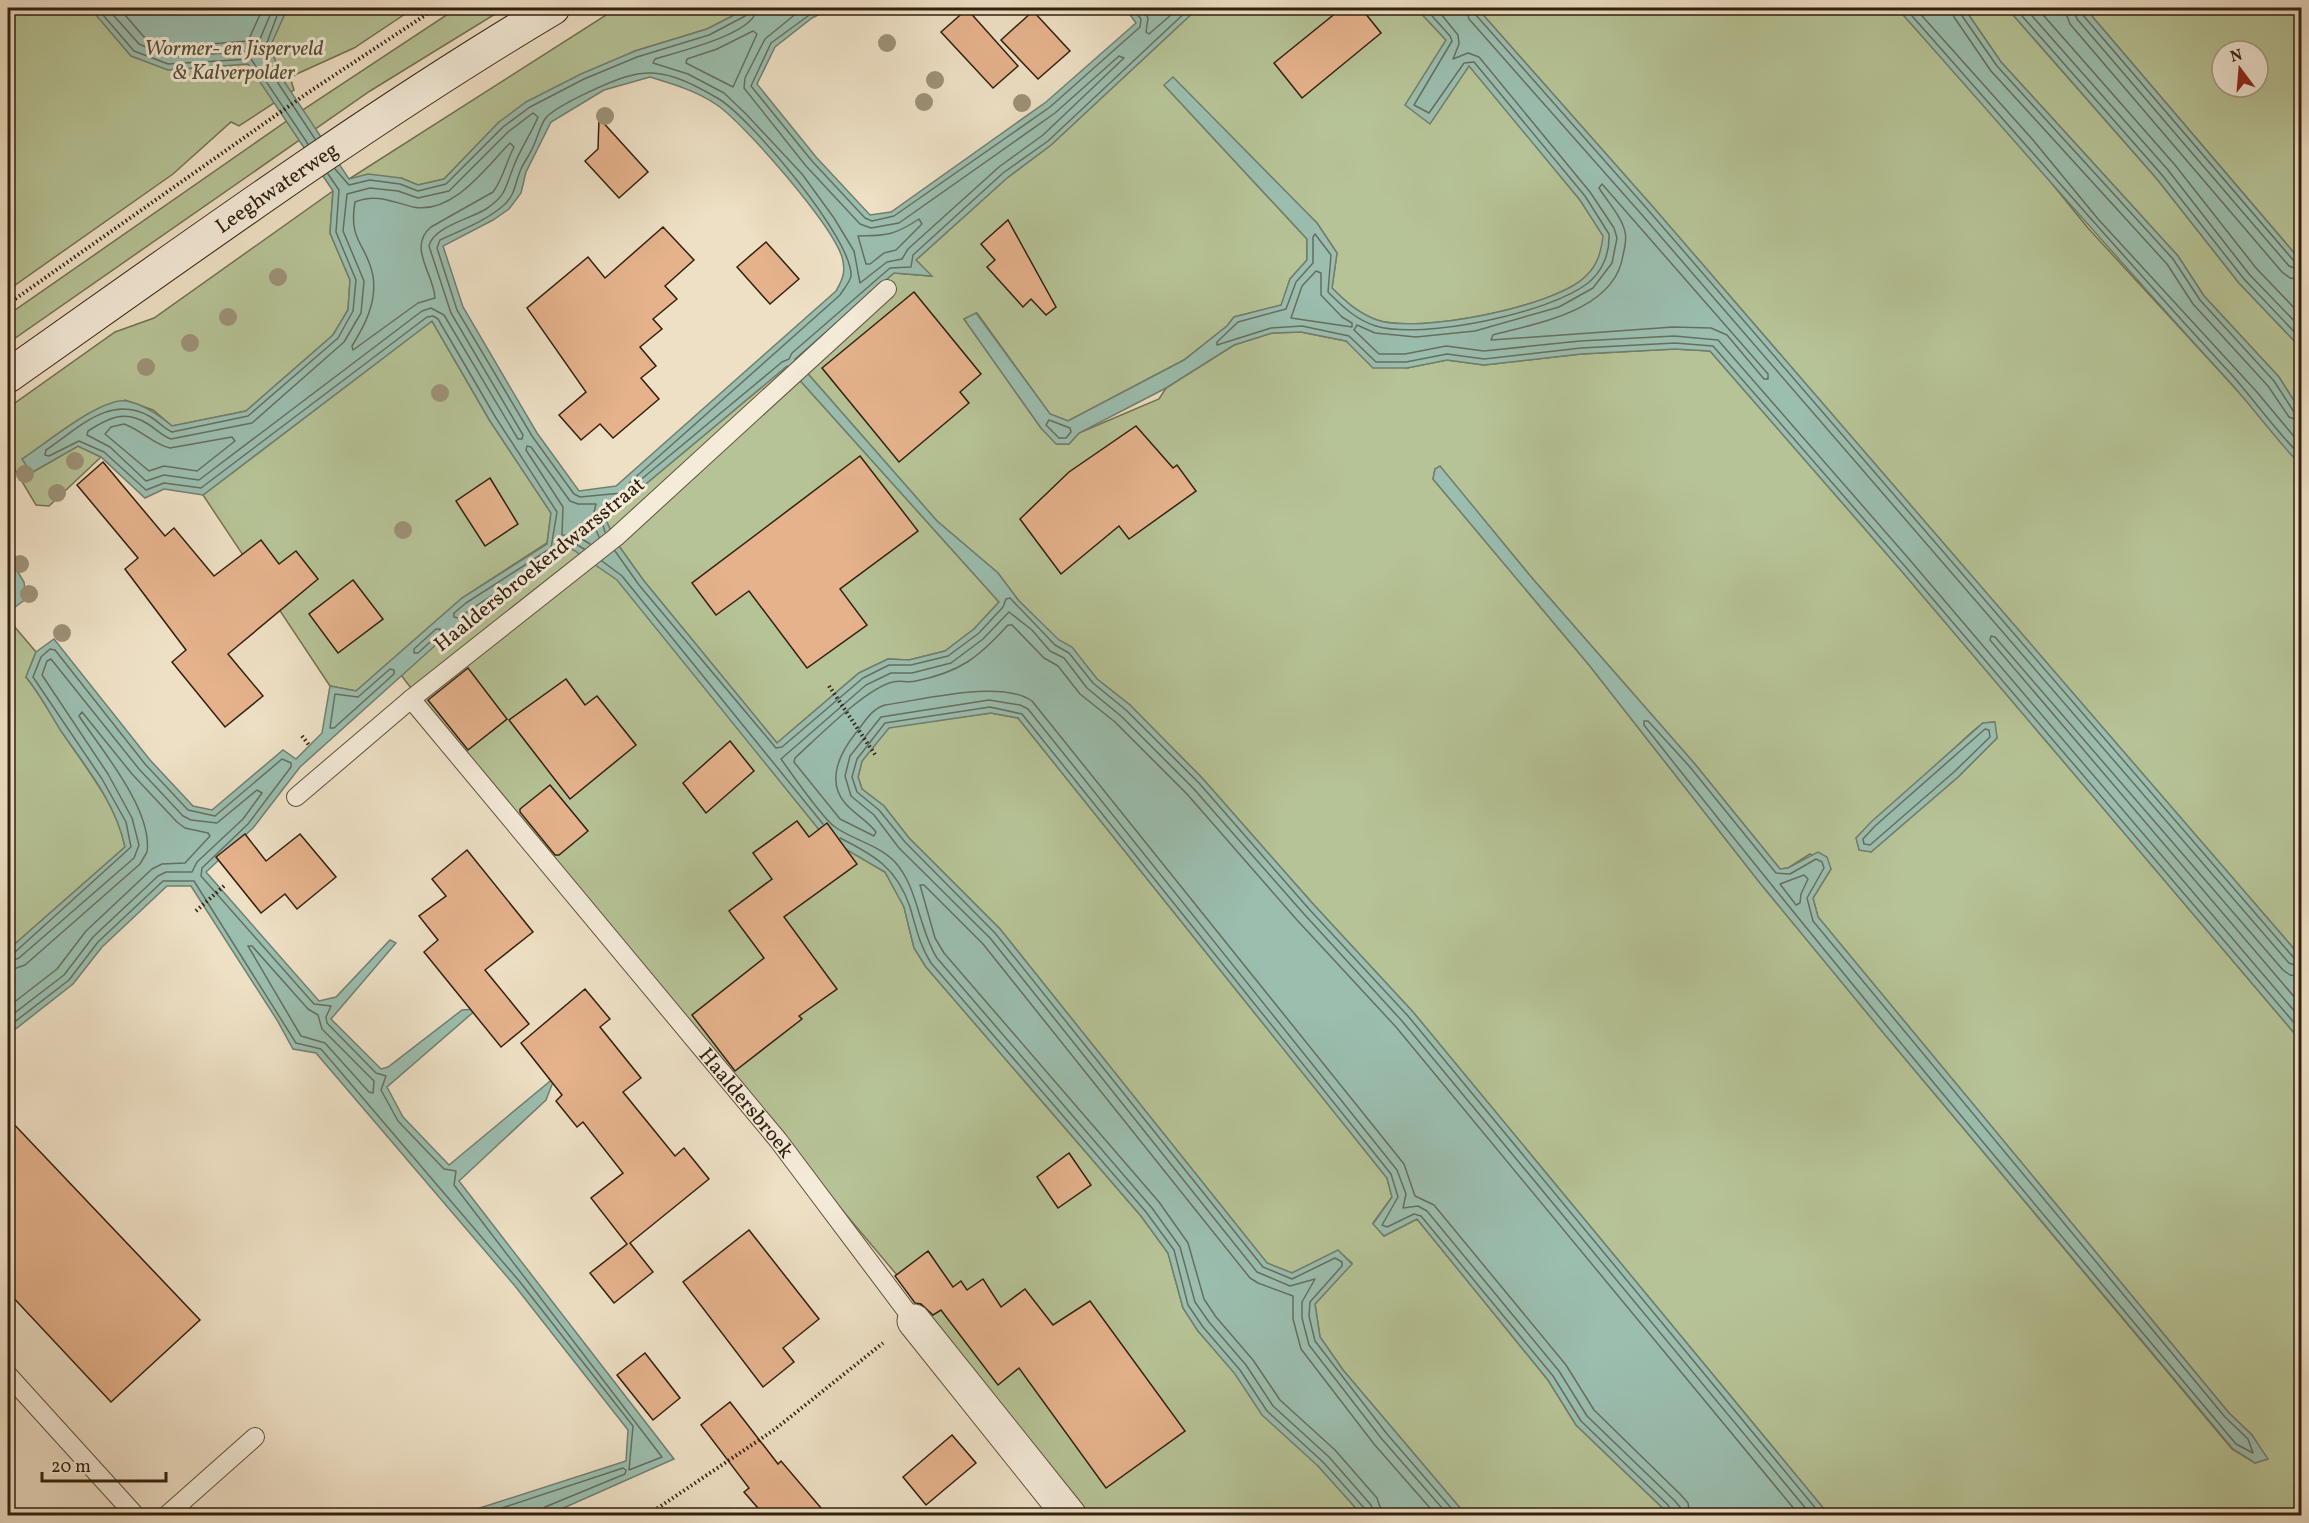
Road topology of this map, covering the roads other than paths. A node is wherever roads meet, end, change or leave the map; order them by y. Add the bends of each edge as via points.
1 (553, 8) edge
2 (887, 289) dead end
3 (8, 376) edge
4 (411, 699) junction
5 (296, 796) dead end
6 (914, 1322) joint
7 (8, 1375) edge
8 (255, 1437) dead end
9 (136, 1515) edge
10 (165, 1515) edge
11 (1070, 1515) edge

1 - 3 main road, Leeghwaterweg via 343,142
2 - 4 lane, Haaldersbroekerdwarsstraat via 616,537
4 - 5 lane, Haaldersbroekerdwarsstraat
4 - 6 lane, Haaldersbroek via 778,1140
6 - 11 main road, Haaldersbroek
7 - 9 lane
8 - 10 lane

